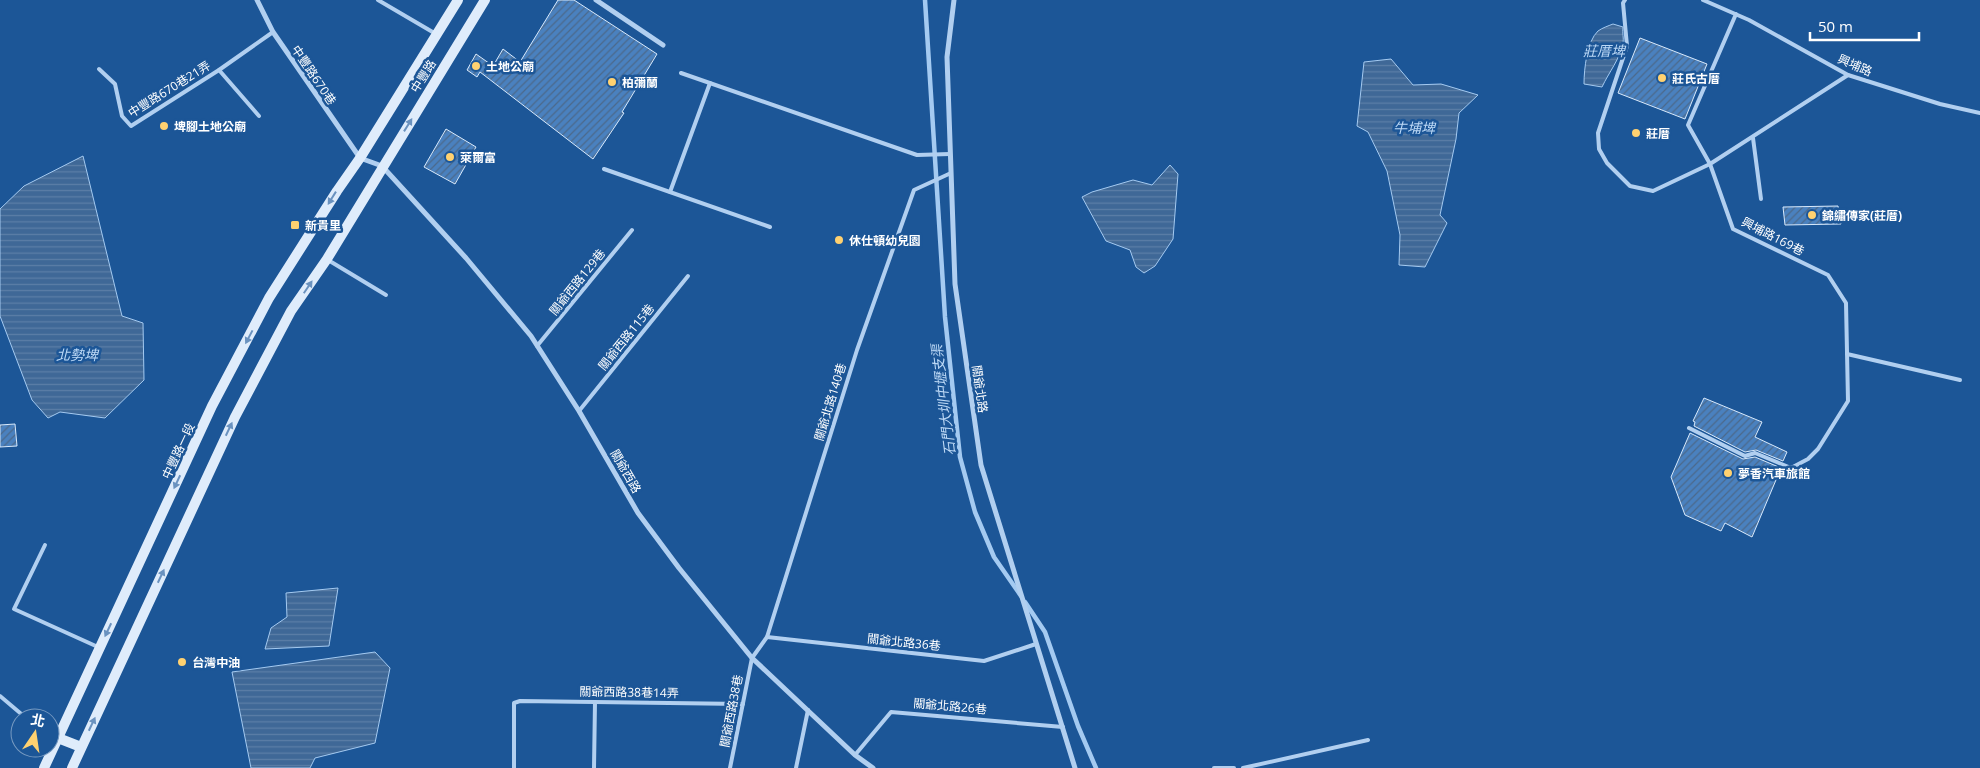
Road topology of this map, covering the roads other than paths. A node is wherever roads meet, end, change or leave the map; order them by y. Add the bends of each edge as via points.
1 (257, 0) edge
2 (378, 0) edge
3 (458, 0) edge
4 (485, 0) edge
5 (596, 0) edge
6 (954, 0) edge
7 (1625, 0) edge
8 (1703, 0) edge
9 (1736, 14) junction
10 (273, 32) junction
11 (437, 35) junction
12 (662, 45) dead end
13 (99, 69) dead end
14 (219, 70) junction
15 (681, 73) dead end
16 (1848, 75) junction
17 (710, 83) junction
18 (1980, 113) edge
19 (259, 116) dead end
20 (1752, 138) junction
21 (950, 154) junction
22 (360, 158) junction
23 (1710, 164) junction
24 (382, 166) junction
25 (604, 168) dead end
26 (951, 173) junction
27 (670, 192) junction
28 (1761, 199) dead end
29 (770, 227) dead end
30 (632, 230) dead end
31 (326, 259) junction
32 (688, 276) dead end
33 (386, 295) dead end
34 (537, 346) junction
35 (1847, 354) junction
36 (1960, 380) dead end
37 (579, 411) junction
38 (1690, 428) dead end
39 (44, 544) dead end
40 (767, 637) junction
41 (1036, 644) junction
42 (100, 648) junction
43 (752, 658) junction
44 (0, 696) edge
45 (595, 702) junction
46 (743, 704) junction
47 (14, 708) edge
48 (808, 710) junction
49 (60, 725) edge
50 (1063, 727) junction
51 (60, 738) edge
52 (1368, 740) dead end
53 (81, 747) junction
54 (855, 755) junction
55 (72, 768) edge
56 (514, 768) edge
57 (594, 768) edge
58 (730, 768) edge
59 (796, 768) edge
60 (873, 768) edge
61 (1075, 768) edge
62 (1214, 768) edge
63 (1234, 768) edge
64 (1243, 768) edge

1 - 10 street, 中豐路670巷
2 - 11 lane
3 - 11 main road, 中豐路
24 -> 4 main road, 中豐路
5 - 12 street
6 - 21 street, 關爺北路 via 947,57
7 - 23 lane via 1627,46 1598,133 1599,149 1607,163 1630,186 1653,191
8 - 9 lane, 興埔路
9 - 16 lane, 興埔路
9 - 23 lane, 興埔路169巷 via 1688,125
10 - 14 lane, 中豐路670巷21弄
10 - 22 street, 中豐路670巷
11 - 22 main road, 中豐路
13 - 14 lane, 中豐路670巷21弄 via 115,84 122,116 131,126
14 - 19 lane
15 - 17 lane
16 - 18 lane, 興埔路
16 - 20 lane
17 - 21 lane via 917,155
17 - 27 lane
20 - 23 lane
20 - 28 lane
21 - 26 street, 關爺北路
22 - 24 street
22 -> 42 main road, 中豐路一段 via 269,298 212,406
23 - 35 lane, 興埔路169巷 via 1733,228 1828,275 1846,303
24 - 31 main road
24 - 34 street, 關爺西路 via 466,258
25 - 27 lane
26 - 40 lane, 關爺北路140巷 via 914,190 857,350
26 - 41 street, 關爺北路 via 955,284 981,465
27 - 29 lane
30 - 34 lane, 關爺西路129巷
31 - 33 lane
53 -> 31 main road via 235,417 291,311
32 - 37 lane, 關爺西路115巷
34 - 37 street, 關爺西路
35 - 36 lane
35 - 38 lane, 興埔路169巷 via 1848,401 1818,449 1791,468 1755,452 1745,456
37 - 43 street, 關爺西路 via 638,513
39 - 42 lane via 14,609
40 - 41 lane, 關爺北路36巷 via 984,660
40 - 43 lane, 關爺北路140巷
41 - 50 street, 關爺北路
42 - 49 main road, 中豐路一段
43 - 46 lane, 關爺西路38巷
43 - 48 street, 關爺西路
44 - 47 lane
45 - 46 lane, 關爺西路38巷14弄
45 - 56 lane, 關爺西路38巷14弄 via 514,702
45 - 57 lane
46 - 58 lane, 關爺西路38巷
48 - 54 street, 關爺西路
48 - 59 lane
50 - 54 lane, 關爺北路26巷 via 891,712
50 - 61 street, 關爺北路
51 - 53 main road
52 - 64 lane
53 - 55 main road
54 - 60 street, 關爺西路
62 - 63 lane

